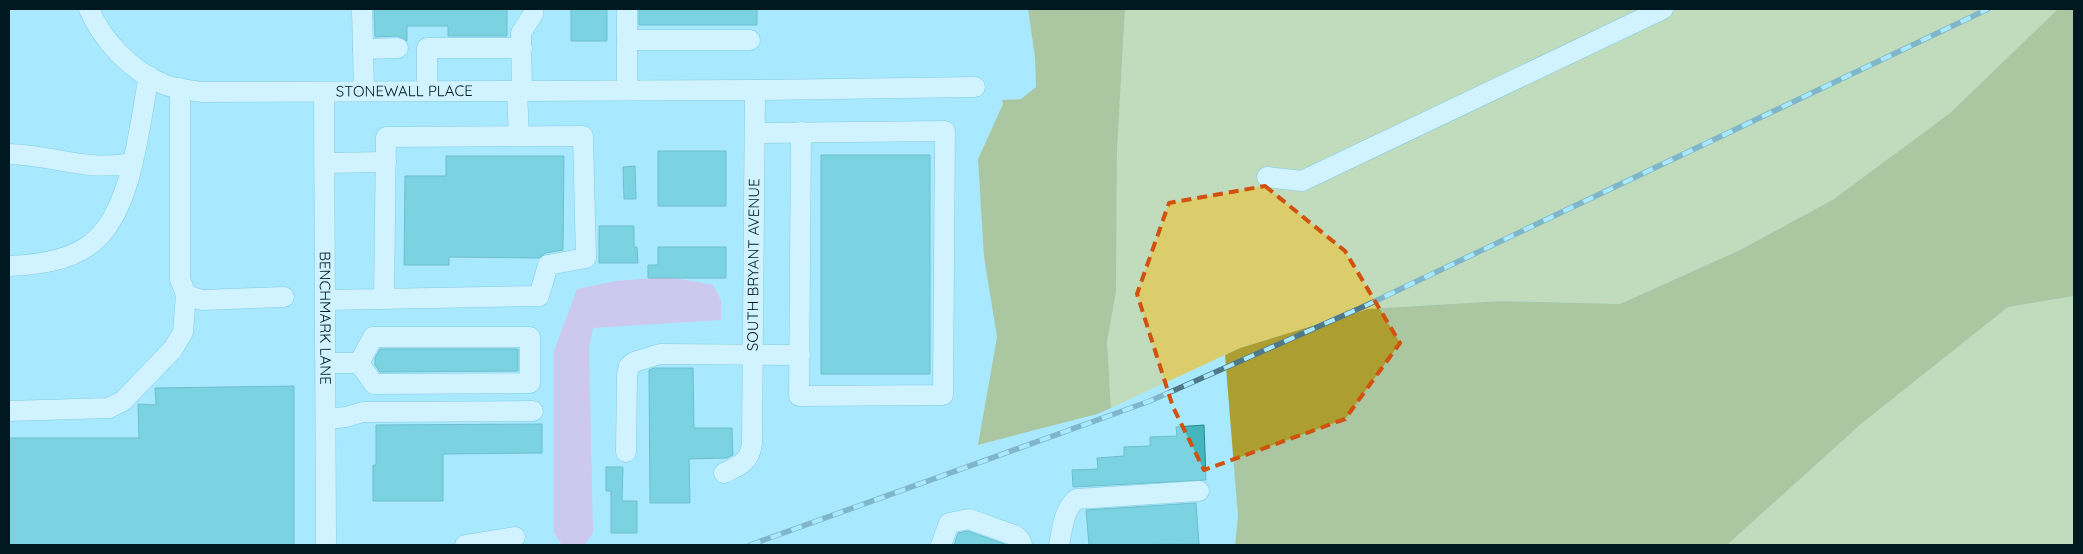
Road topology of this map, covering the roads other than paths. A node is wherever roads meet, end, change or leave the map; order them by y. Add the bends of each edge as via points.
1 (89, 9) edge
2 (362, 9) edge
3 (533, 9) edge
4 (627, 9) edge
5 (1663, 9) edge
6 (627, 40) junction
7 (750, 40) dead end
8 (398, 48) dead end
9 (522, 48) junction
10 (363, 49) junction
11 (149, 76) junction
12 (975, 87) dead end
13 (180, 88) junction
14 (627, 90) junction
15 (755, 90) junction
16 (427, 91) junction
17 (520, 91) junction
18 (324, 92) junction
19 (364, 92) junction
20 (801, 132) junction
21 (754, 133) junction
22 (519, 136) junction
23 (9, 154) edge
24 (386, 162) junction
25 (132, 163) junction
26 (325, 163) junction
27 (1266, 177) dead end
28 (9, 266) edge
29 (186, 295) junction
30 (284, 297) dead end
31 (384, 299) junction
32 (326, 300) junction
33 (800, 355) junction
34 (753, 356) junction
35 (326, 362) junction
36 (359, 363) junction
37 (9, 410) edge
38 (533, 411) dead end
39 (326, 419) junction
40 (626, 452) dead end
41 (724, 473) dead end
42 (1199, 491) dead end
43 (514, 537) dead end
44 (326, 545) edge
45 (465, 545) edge
46 (941, 545) edge
47 (1022, 545) edge
48 (1058, 545) edge

1 - 11 street, STONEWALL PLACE via 95,23 114,48
2 - 10 street
3 - 9 street via 521,33
4 - 6 street
5 - 27 street via 1302,181
6 - 7 street
6 - 14 street
8 - 10 street
9 - 16 street via 427,48
9 - 17 street
10 - 19 street
11 - 13 street, STONEWALL PLACE via 164,85
11 - 25 street
12 - 15 street, STONEWALL PLACE
13 - 18 street, STONEWALL PLACE via 201,92
13 - 29 street via 180,279
14 - 15 street, STONEWALL PLACE
14 - 17 street, STONEWALL PLACE
15 - 21 street, SOUTH BRYANT AVENUE
16 - 17 street, STONEWALL PLACE
16 - 19 street, STONEWALL PLACE
17 - 22 street
18 - 19 street, STONEWALL PLACE
18 - 26 street, BENCHMARK LANE
20 - 21 street
20 - 33 street
20 - 33 street via 945,132 943,396 799,396
21 - 34 street, SOUTH BRYANT AVENUE
22 - 24 street via 386,137
22 - 31 street via 583,136 586,258 548,265 540,296
23 - 25 street via 87,166
24 - 26 street
24 - 31 street
25 - 28 street via 116,211 92,244 54,260
26 - 32 street, BENCHMARK LANE
29 - 30 street via 202,300
29 - 37 street via 183,332 173,349 123,401 109,408
31 - 32 street
32 - 35 street, BENCHMARK LANE
33 - 34 street
34 - 40 street via 660,354 634,362 629,366 627,376
34 - 41 street, SOUTH BRYANT AVENUE via 750,456
35 - 36 street
35 - 39 street, BENCHMARK LANE
36 - 36 street via 374,384 530,383 530,337 373,337
38 - 39 street via 363,412
39 - 44 street, BENCHMARK LANE
42 - 48 street via 1077,499 1068,509
43 - 45 street
46 - 47 street via 949,523 962,519 1016,536

